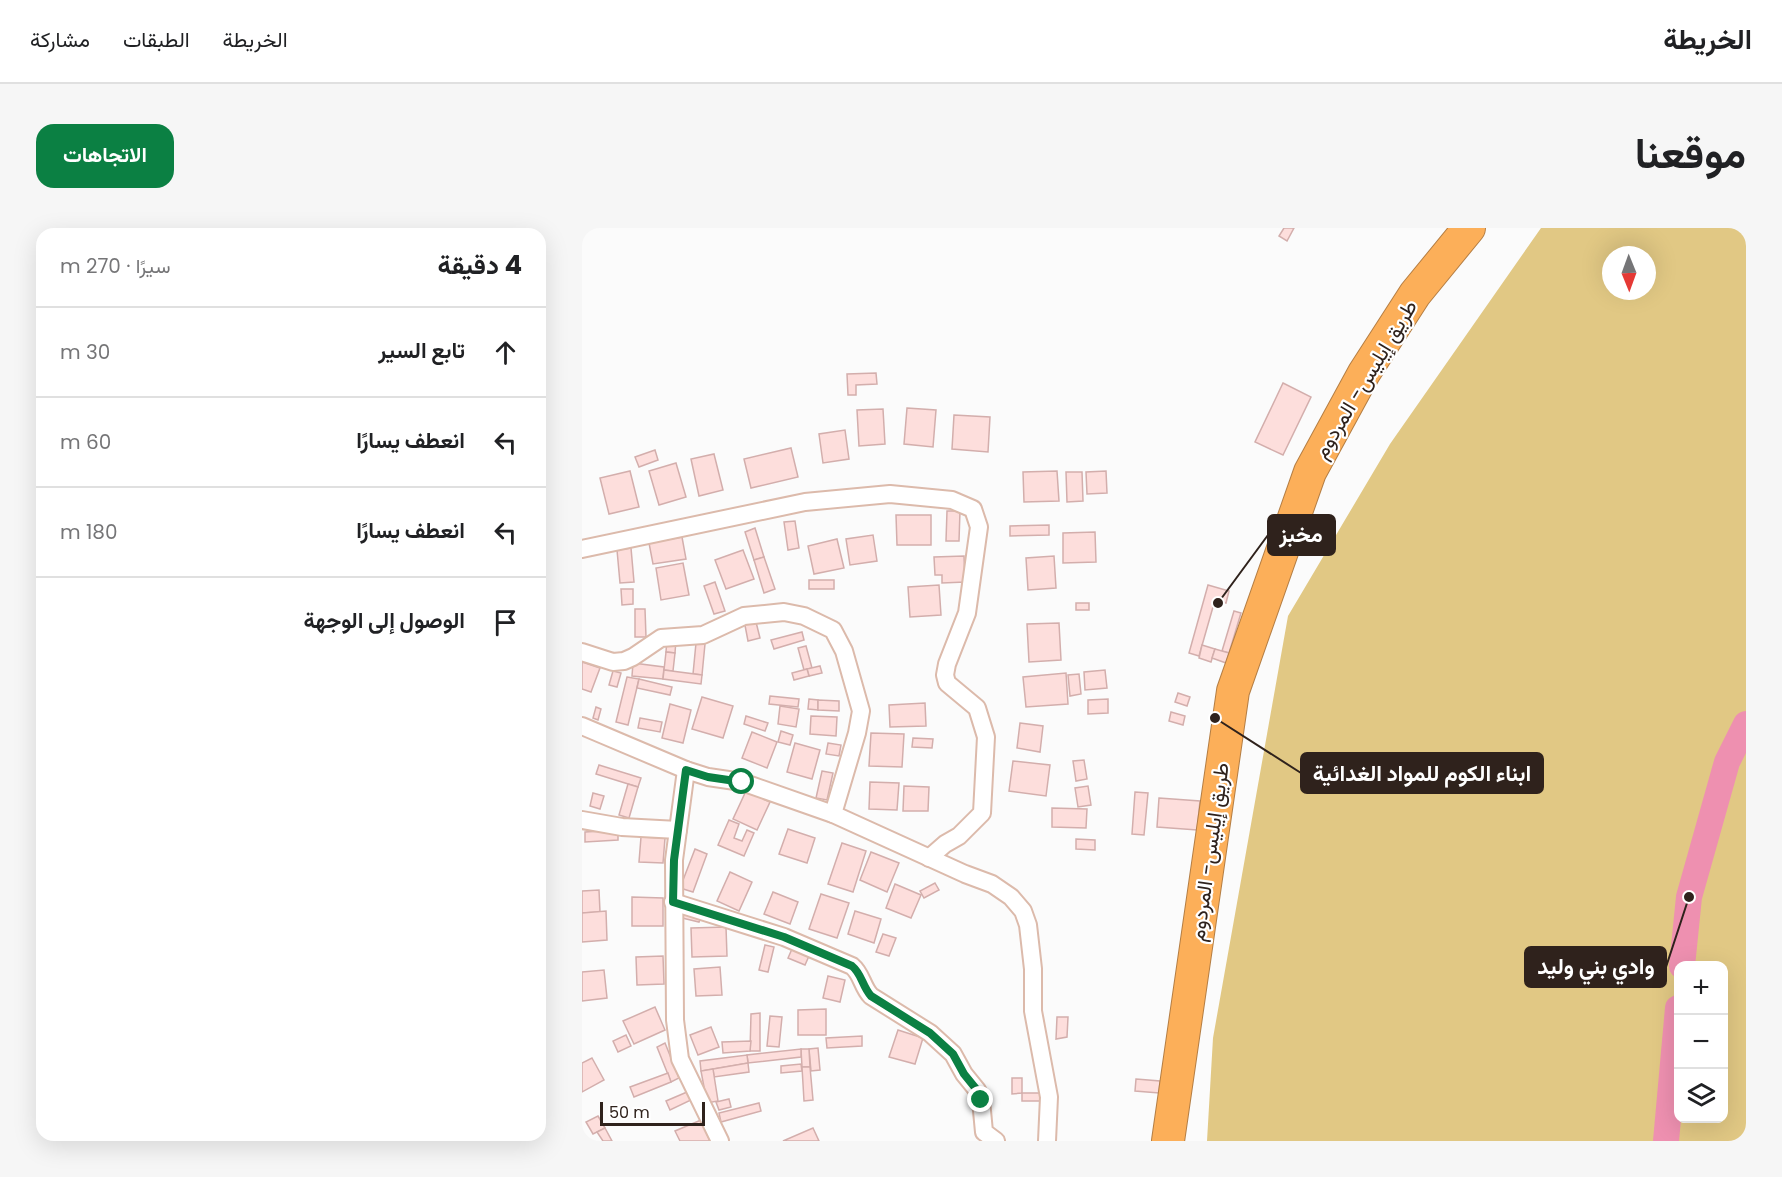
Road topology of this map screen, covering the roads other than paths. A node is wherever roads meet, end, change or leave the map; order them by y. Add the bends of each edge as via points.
1 (1469, 228) edge
2 (582, 549) edge
3 (582, 652) edge
4 (582, 726) edge
5 (686, 770) junction
6 (833, 814) junction
7 (582, 820) edge
8 (678, 830) junction
9 (929, 858) junction
10 (673, 902) junction
11 (720, 1141) edge
12 (996, 1141) edge
13 (1047, 1141) edge
14 (1168, 1141) edge

1 - 14 highway, طريق إيليس- المردوم via 1415,294 1364,373 1310,472 1236,680
2 - 9 street via 805,502 890,494 952,500 973,509 979,527 967,613 945,675 947,683 977,708 986,737 982,813
3 - 6 street via 613,662 624,661 661,638 703,635 744,616 784,612 804,615 834,630 861,711
4 - 5 street
5 - 6 street via 757,786
5 - 8 street
6 - 9 street
7 - 8 street
8 - 10 street
9 - 13 street via 992,884 1023,911 1033,969 1033,1011 1049,1097
10 - 11 street via 675,1020 680,1059
10 - 12 street via 784,937 852,966 871,996 930,1033 953,1054 981,1100 984,1132

